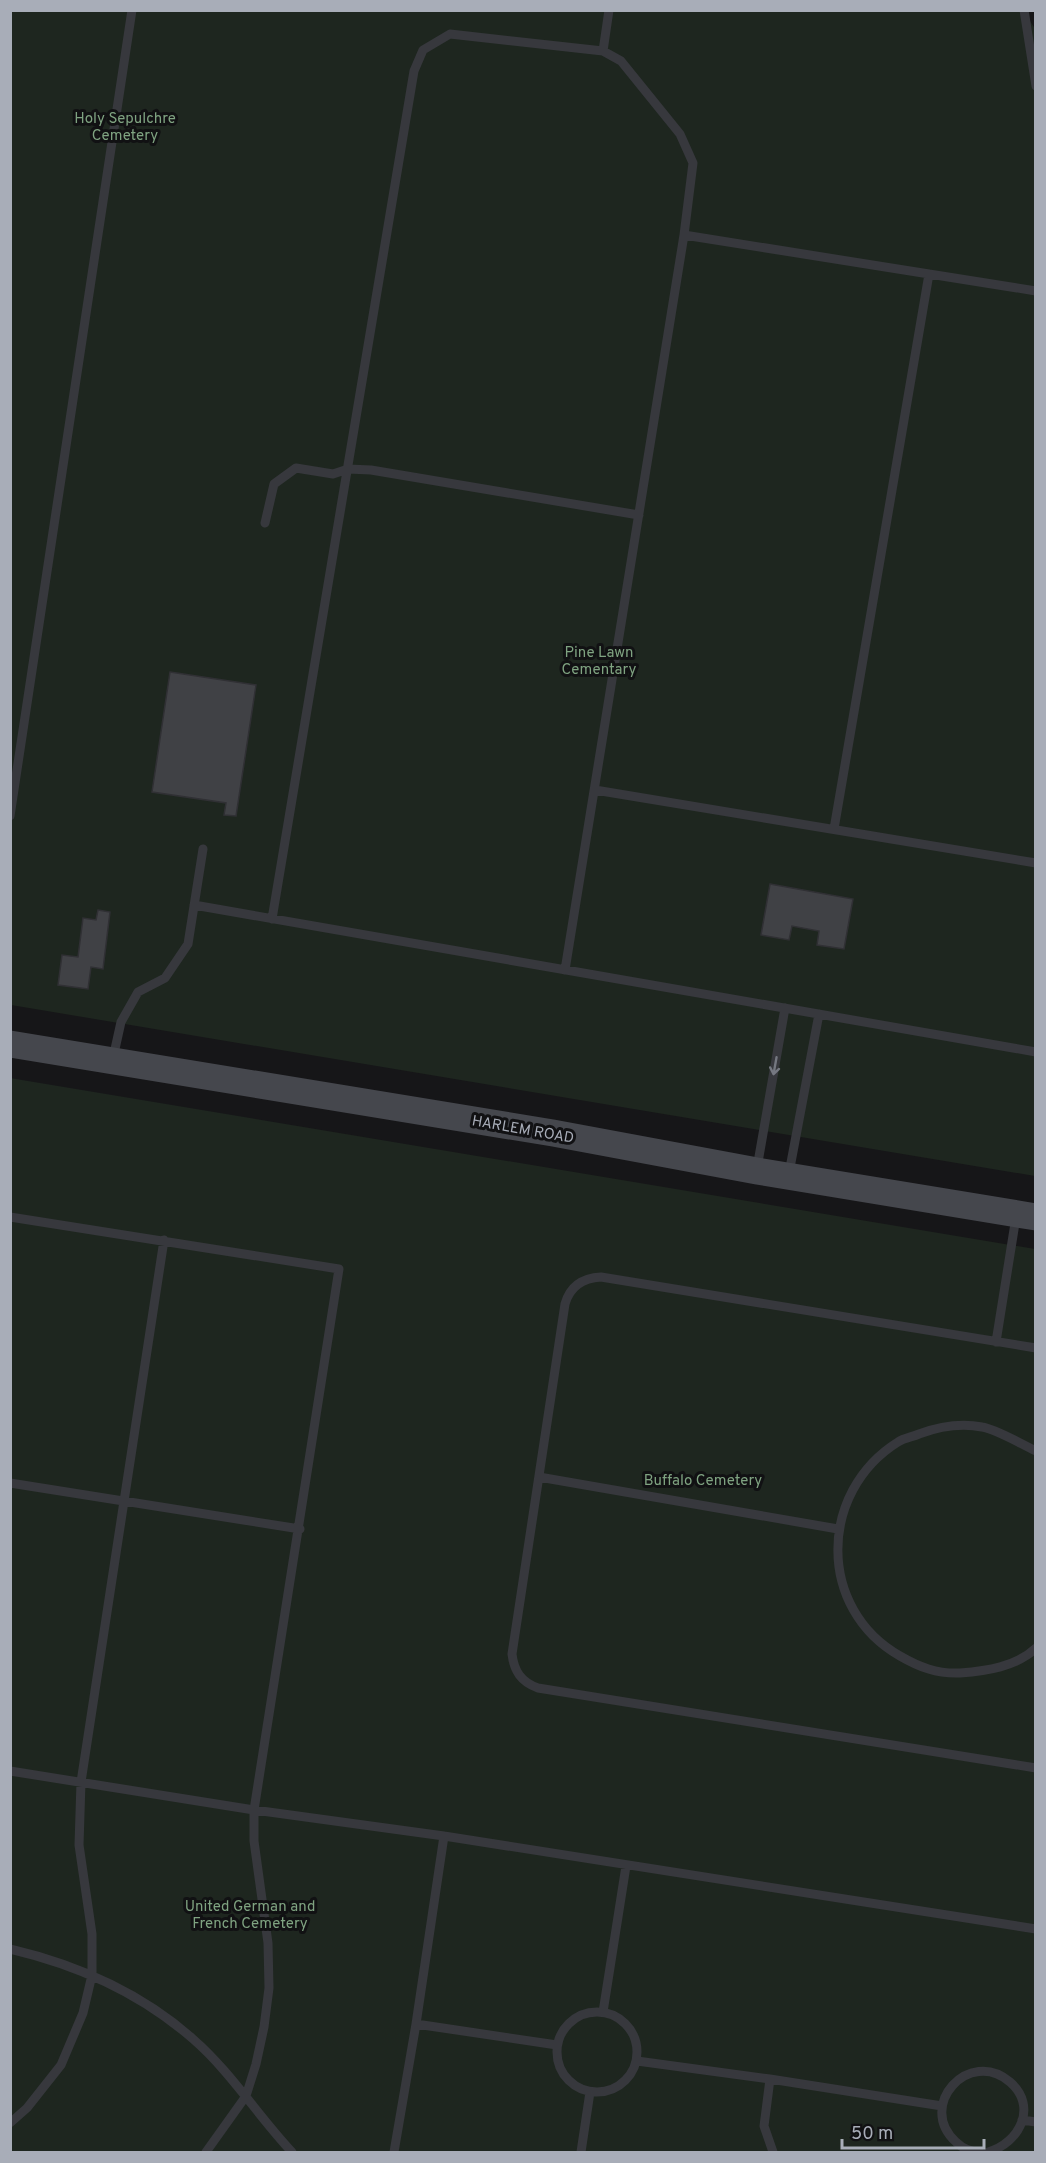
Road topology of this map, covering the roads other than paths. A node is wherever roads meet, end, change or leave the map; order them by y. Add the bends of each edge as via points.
1 (132, 10) edge
2 (609, 10) edge
3 (1024, 10) edge
4 (603, 51) junction
5 (1035, 86) edge
6 (684, 235) junction
7 (929, 274) junction
8 (1035, 291) edge
9 (348, 469) junction
10 (639, 515) junction
11 (265, 524) dead end
12 (595, 790) junction
13 (10, 816) edge
14 (834, 829) junction
15 (203, 849) dead end
16 (1035, 863) edge
17 (194, 905) junction
18 (272, 919) junction
19 (565, 970) junction
20 (785, 1008) junction
21 (819, 1014) junction
22 (10, 1044) edge
23 (1035, 1052) edge
24 (112, 1061) junction
25 (757, 1171) junction
26 (789, 1176) junction
27 (1026, 1215) edge
28 (10, 1217) edge
29 (164, 1240) junction
30 (996, 1342) junction
31 (1035, 1348) edge
32 (1035, 1451) edge
33 (539, 1477) junction
34 (10, 1483) edge
35 (125, 1500) junction
36 (300, 1529) junction
37 (838, 1529) junction
38 (1035, 1648) edge
39 (1035, 1768) edge
40 (10, 1770) edge
41 (81, 1782) junction
42 (254, 1810) junction
43 (444, 1836) junction
44 (626, 1866) junction
45 (1035, 1929) edge
46 (10, 1949) edge
47 (92, 1975) junction
48 (603, 2012) junction
49 (416, 2024) junction
50 (557, 2045) junction
51 (637, 2061) junction
52 (770, 2079) junction
53 (590, 2092) junction
54 (246, 2096) junction
55 (942, 2106) junction
56 (1022, 2120) junction
57 (1035, 2122) edge
58 (10, 2123) edge
59 (206, 2152) edge
60 (292, 2152) edge
61 (394, 2152) edge
62 (581, 2152) edge
63 (773, 2152) edge
64 (980, 2152) edge
65 (988, 2152) edge

1 - 13 lane
2 - 4 lane
3 - 5 lane
4 - 6 lane via 621,61 680,134 693,163
4 - 9 lane via 450,34 423,50 414,71
6 - 7 lane
6 - 10 lane
7 - 8 lane
7 - 14 lane
9 - 10 lane
9 - 11 lane via 333,474 296,468 273,484
9 - 18 lane
10 - 12 lane
12 - 14 lane
12 - 19 lane
14 - 16 lane
15 - 17 lane
17 - 18 lane
17 - 24 lane via 188,944 165,978 138,992 121,1022
18 - 19 lane
19 - 20 lane
20 - 21 lane
20 -> 25 lane
21 - 23 lane
21 - 26 lane
22 - 24 main road, HARLEM ROAD
24 - 25 main road, HARLEM ROAD via 553,1133
25 - 26 main road, HARLEM ROAD
26 - 27 main road, HARLEM ROAD
27 - 30 lane
28 - 29 lane
29 - 35 lane
29 - 36 lane via 339,1269
30 - 31 lane
30 - 33 lane via 591,1277 572,1289 565,1304
32 - 37 lane via 982,1427 939,1427 899,1442 866,1469 844,1507
33 - 37 lane
33 - 39 lane via 512,1654 518,1675 531,1685
34 - 35 lane
35 - 36 lane
35 - 41 lane
36 - 42 lane
37 - 38 lane via 838,1573 854,1613 882,1646 920,1668 946,1674 989,1671
40 - 41 lane
41 - 42 lane
41 - 47 lane via 79,1845 92,1934
42 - 43 lane
42 - 54 lane via 269,1988 256,2064
43 - 44 lane
43 - 49 lane
44 - 45 lane
44 - 48 lane
46 - 47 lane
47 - 54 lane via 138,1998 194,2039
47 - 58 lane via 83,2013 61,2065
48 - 50 lane via 587,2012 573,2019 562,2030
48 - 51 lane via 616,2016 634,2035
49 - 50 lane
49 - 61 lane
50 - 53 lane via 557,2058 568,2081
51 - 52 lane
51 - 53 lane via 620,2086 606,2092
52 - 55 lane
52 - 63 lane via 764,2127
53 - 62 lane
54 - 59 lane
54 - 60 lane
55 - 56 lane via 953,2083 970,2073 989,2072 1012,2084 1021,2101
55 - 64 lane via 949,2136 961,2147
56 - 57 lane
56 - 65 lane via 1010,2142

